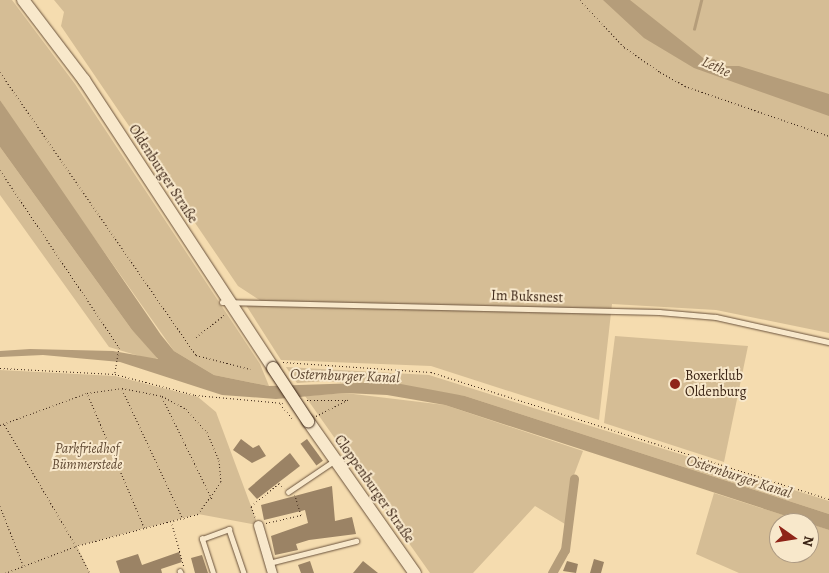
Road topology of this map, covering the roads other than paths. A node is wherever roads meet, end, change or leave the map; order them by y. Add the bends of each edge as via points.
1 (22, 0) edge
2 (226, 304) junction
3 (829, 342) edge
4 (295, 402) joint
5 (334, 460) junction
6 (288, 492) road end
7 (258, 525) road end
8 (356, 541) dead end
9 (269, 563) junction
10 (213, 573) edge
11 (244, 573) edge
12 (272, 573) edge
13 (416, 573) edge

1 - 2 main road, Oldenburger Straße via 84,80
2 - 3 lane, Im Buksnest via 659,312 716,317
2 - 4 main road, Oldenburger Straße, bridge via 276,365
4 - 5 main road, Cloppenburger Straße, bridge
5 - 6 lane
5 - 13 main road, Cloppenburger Straße
7 - 9 street
8 - 9 lane
9 - 12 street
10 - 11 lane via 202,539 229,529

